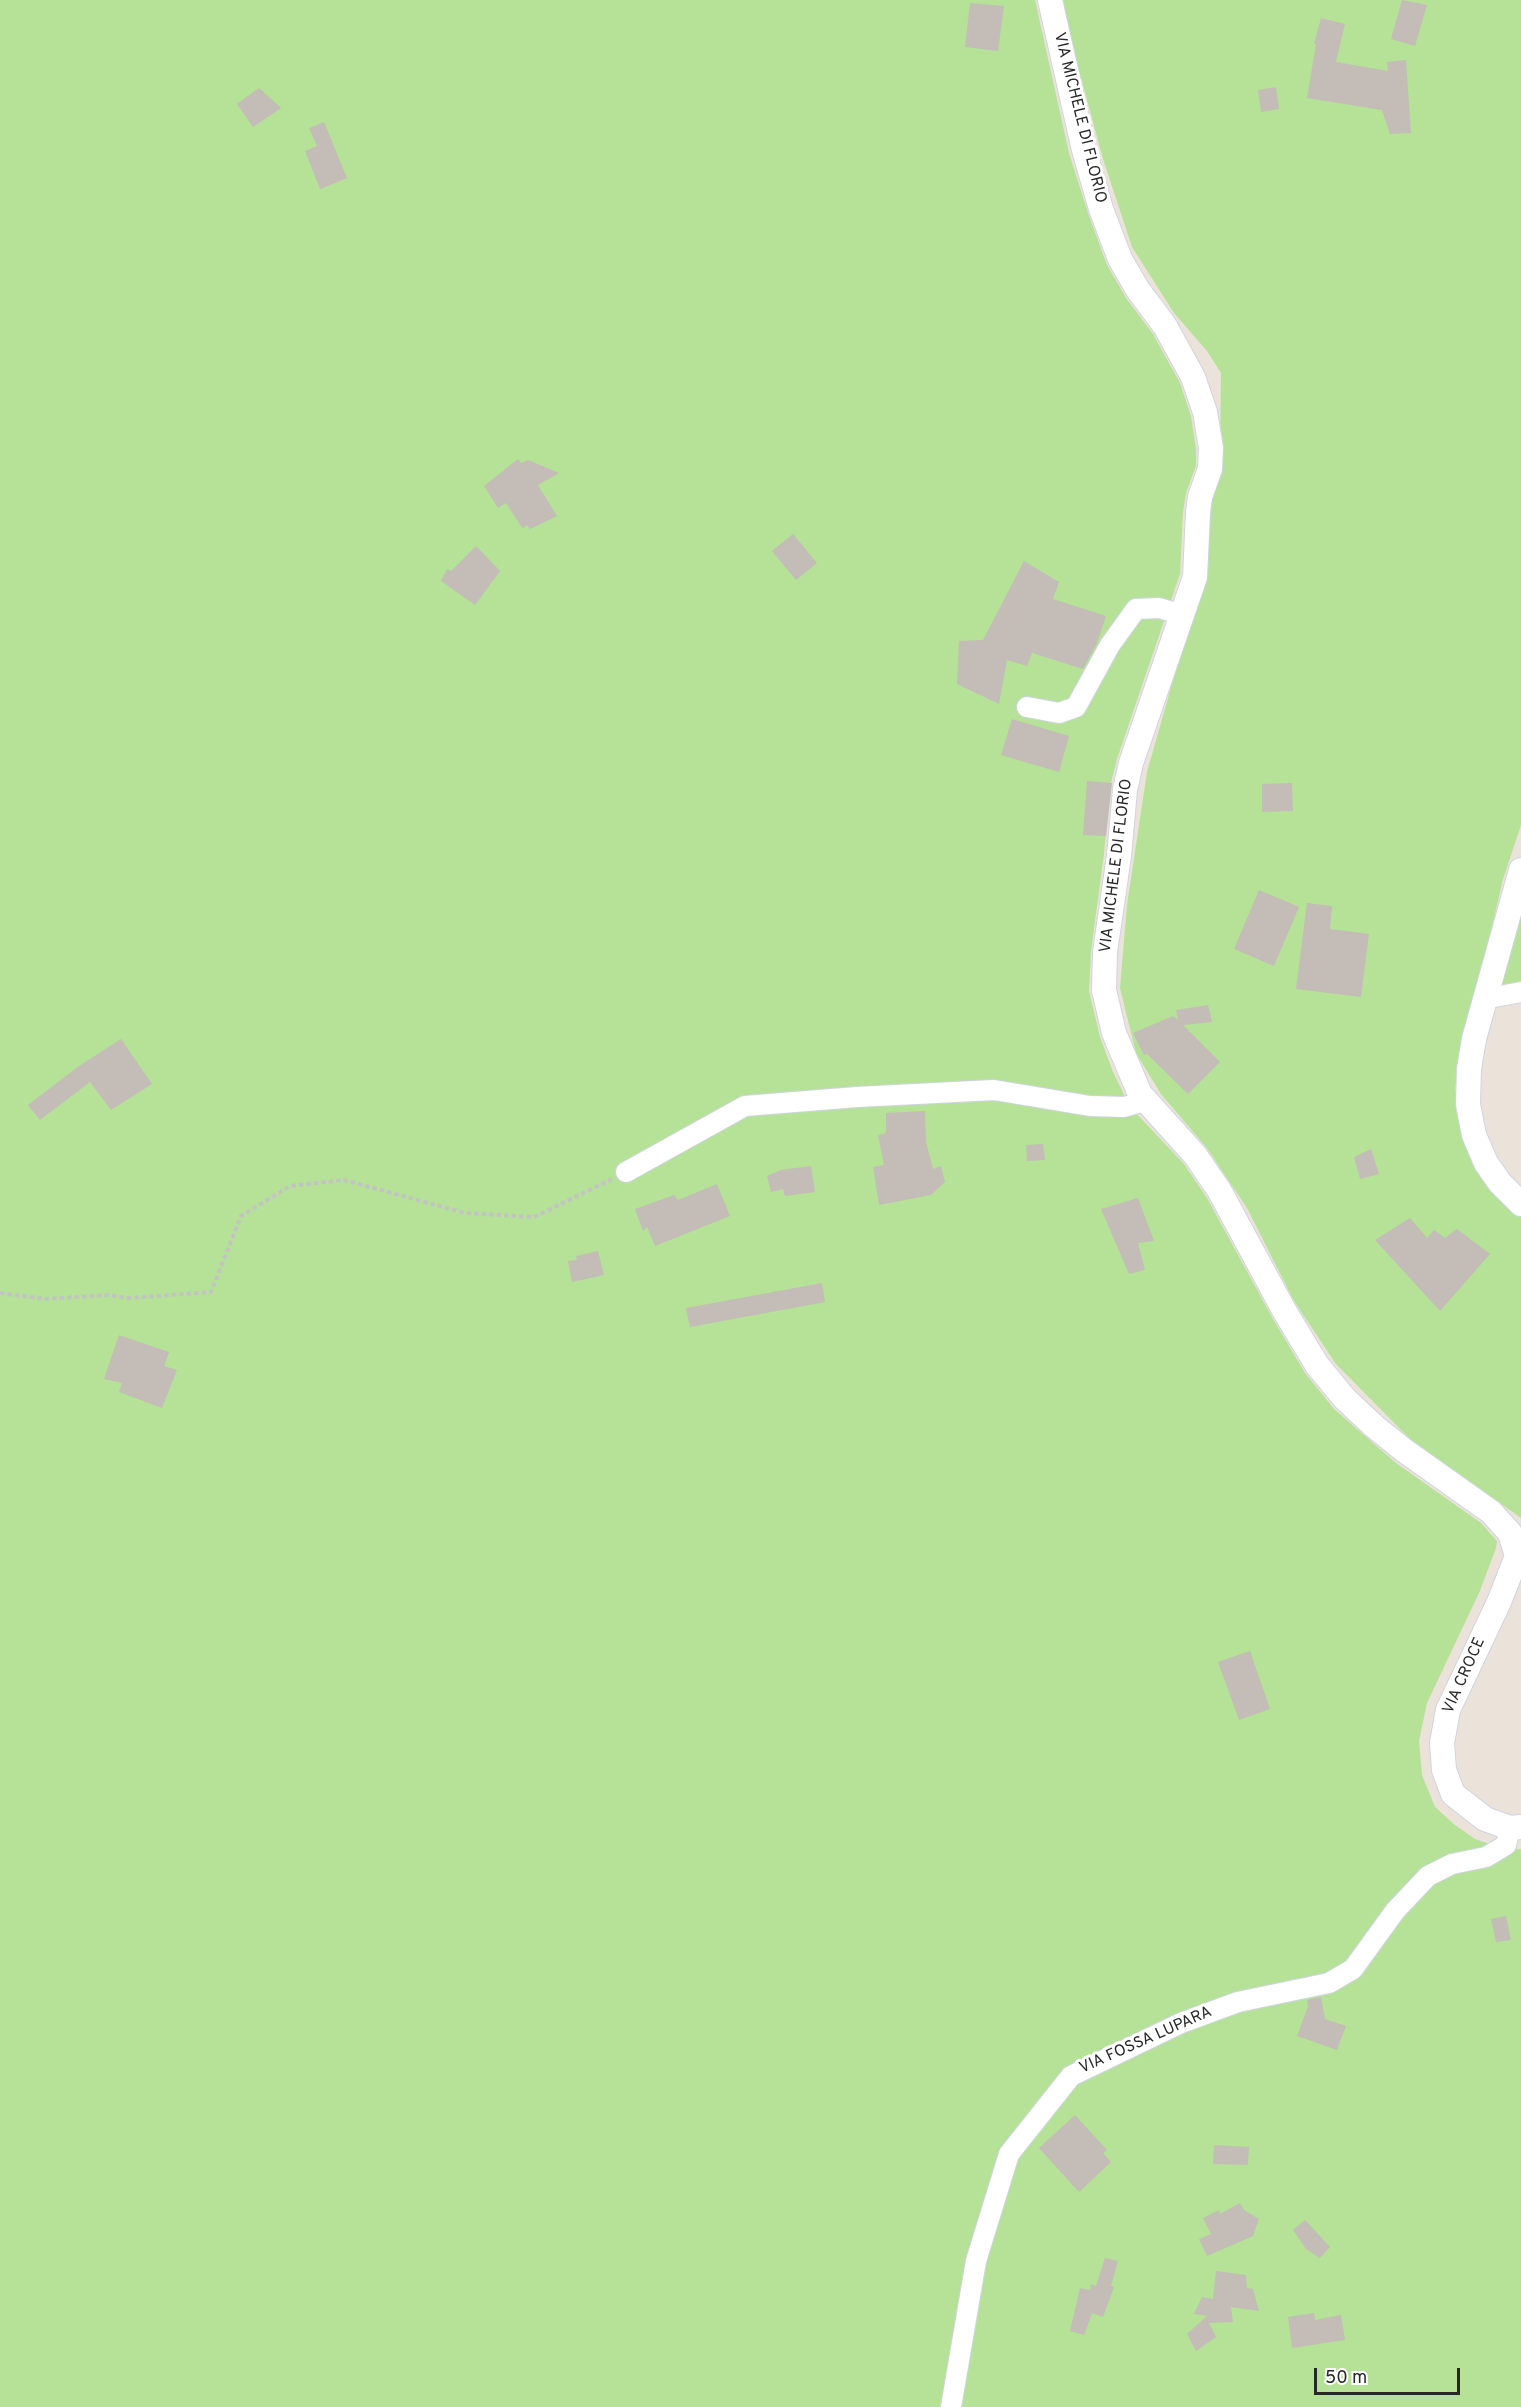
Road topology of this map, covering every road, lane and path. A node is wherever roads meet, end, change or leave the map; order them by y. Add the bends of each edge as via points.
1 (1050, 0) edge
2 (1183, 615) junction
3 (1027, 707) dead end
4 (1521, 870) edge
5 (1521, 992) edge
6 (1484, 999) junction
7 (1145, 1101) junction
8 (626, 1172) joint
9 (1521, 1204) edge
10 (0, 1293) edge
11 (1519, 1556) edge
12 (1516, 1827) edge
13 (951, 2407) edge

1 - 2 street, VIA MICHELE DI FLORIO via 1101,209 1120,259 1165,326 1193,377 1205,412 1210,469 1200,497 1195,577
2 - 3 street via 1159,608 1136,609 1110,645 1076,707 1059,712
2 - 7 street, VIA MICHELE DI FLORIO via 1131,763 1105,952 1104,990 1114,1033
4 - 6 street
5 - 6 street
6 - 9 street via 1469,1069 1468,1104 1474,1135 1486,1163
7 - 8 street via 1124,1107 1089,1106 994,1090 745,1106
7 - 11 street, VIA MICHELE DI FLORIO via 1195,1155 1219,1190 1285,1312 1317,1365 1345,1400 1405,1451 1491,1512 1510,1533
8 - 10 path via 534,1217 465,1213 344,1180 290,1186 241,1216 211,1292 46,1299
11 - 12 street, VIA CROCE via 1448,1710 1442,1743 1444,1770 1453,1794 1485,1819
12 - 13 street, VIA FOSSA LUPARA via 1506,1845 1486,1857 1452,1864 1428,1876 1395,1911 1353,1969 1329,1983 1238,2002 1181,2023 1071,2076 1009,2154 976,2261

